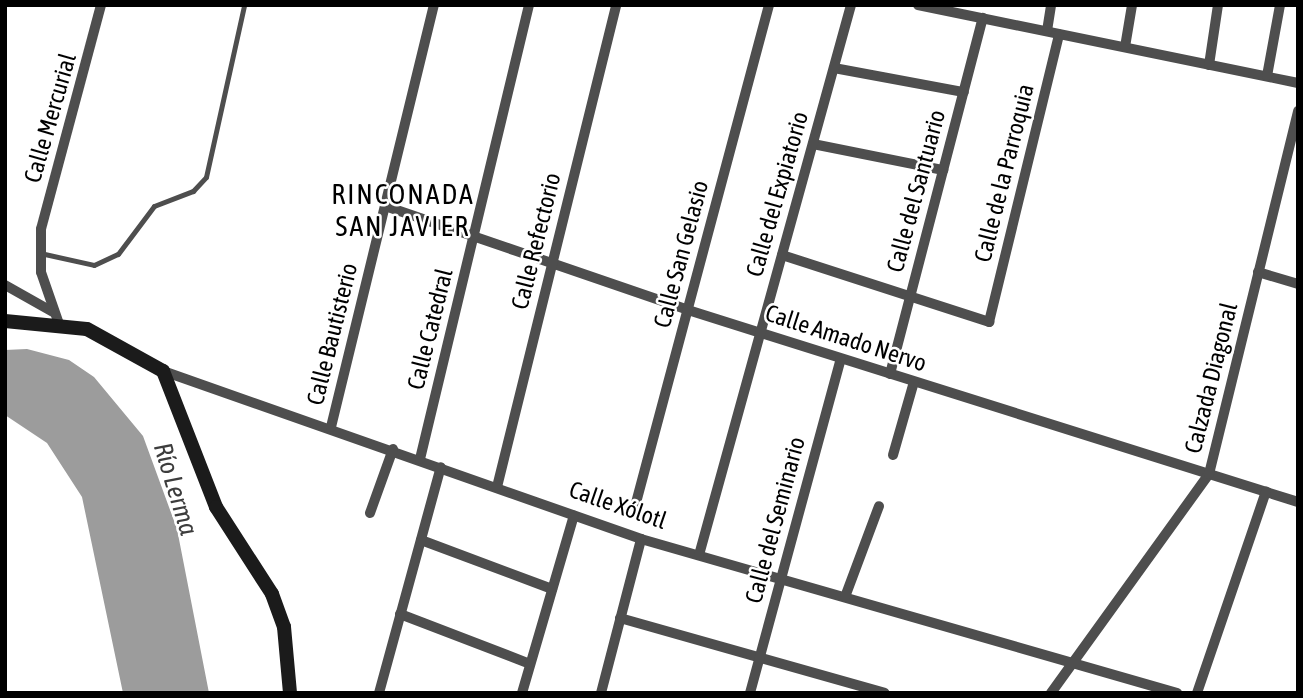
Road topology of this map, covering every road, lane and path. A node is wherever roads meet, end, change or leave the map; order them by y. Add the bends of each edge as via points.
1 (101, 5) edge
2 (244, 5) edge
3 (434, 5) edge
4 (529, 5) edge
5 (616, 5) edge
6 (768, 5) edge
7 (851, 5) edge
8 (918, 5) edge
9 (1051, 5) edge
10 (1132, 5) edge
11 (1218, 5) edge
12 (1280, 5) edge
13 (970, 10) edge
14 (983, 19) junction
15 (1046, 31) junction
16 (1059, 34) junction
17 (1125, 47) junction
18 (1209, 65) junction
19 (834, 68) junction
20 (1267, 76) junction
21 (1298, 83) edge
22 (964, 92) junction
23 (1298, 111) edge
24 (813, 144) junction
25 (943, 170) junction
26 (385, 206) junction
27 (474, 237) junction
28 (40, 253) junction
29 (782, 255) junction
30 (552, 264) junction
31 (1258, 272) junction
32 (1298, 284) edge
33 (5, 285) edge
34 (911, 297) junction
35 (688, 310) junction
36 (56, 318) junction
37 (5, 321) edge
38 (760, 333) junction
39 (841, 359) junction
40 (163, 372) junction
41 (890, 374) junction
42 (914, 382) junction
43 (331, 427) junction
44 (393, 449) junction
45 (893, 455) dead end
46 (420, 459) junction
47 (441, 467) junction
48 (1209, 474) junction
49 (497, 487) junction
50 (1266, 492) junction
51 (1298, 502) edge
52 (879, 506) dead end
53 (370, 513) dead end
54 (633, 514) dead end
55 (574, 515) junction
56 (641, 539) junction
57 (421, 540) junction
58 (699, 555) junction
59 (781, 579) junction
60 (552, 589) junction
61 (845, 597) junction
62 (400, 614) junction
63 (621, 618) junction
64 (760, 657) junction
65 (1075, 663) junction
66 (530, 664) junction
67 (1062, 679) junction
68 (380, 692) edge
69 (290, 693) edge
70 (522, 693) edge
71 (601, 693) edge
72 (750, 693) edge
73 (885, 693) edge
74 (1051, 693) edge
75 (1062, 693) edge
76 (1177, 693) edge
77 (1197, 693) edge

1 - 28 street, Calle Mercurial via 80,99 45,208
2 - 28 lane via 206,177 192,191 154,206 118,254 94,265
3 - 26 street, Calle Bautisterio
4 - 27 street, Calle Catedral
5 - 30 street, Calle Refectorio
6 - 35 street, Calle San Gelasio
7 - 19 street, Calle del Expiatorio
8 - 13 street
9 - 15 street
10 - 17 street
11 - 18 street
12 - 20 street
13 - 14 street
14 - 15 street
14 - 22 street, Calle del Santuario
15 - 16 street
16 - 17 street
16 - 34 street, Calle de la Parroquia via 989,322
17 - 18 street
18 - 20 street
19 - 22 street
19 - 24 street, Calle del Expiatorio
20 - 21 street
22 - 25 street, Calle del Santuario
23 - 31 street, Calzada Diagonal
24 - 25 street
24 - 29 street, Calle del Expiatorio
25 - 34 street, Calle del Santuario
26 - 27 street, Calle Amado Nervo
26 - 43 street, Calle Bautisterio
27 - 30 street, Calle Amado Nervo
27 - 46 street, Calle Catedral
28 - 36 street, Calle Mercurial
29 - 34 street
29 - 38 street, Calle del Expiatorio
30 - 35 street, Calle Amado Nervo
30 - 49 street, Calle Refectorio
31 - 32 street
31 - 48 street, Calzada Diagonal
33 - 36 street
34 - 41 street, Calle del Santuario
35 - 38 street, Calle Amado Nervo
35 - 54 street, Calle San Gelasio
36 - 37 street, Calle Xólotl
36 - 40 street, Calle Xólotl via 115,339
38 - 39 street, Calle Amado Nervo
38 - 58 street, Calle del Expiatorio
39 - 41 street, Calle Amado Nervo
39 - 59 street, Calle del Seminario
40 - 43 street, Calle Xólotl
40 - 69 street via 216,507 272,594 284,628
41 - 42 street, Calle Amado Nervo
42 - 45 street
42 - 48 street, Calle Amado Nervo
43 - 44 street, Calle Xólotl
44 - 46 street, Calle Xólotl
44 - 53 street
46 - 47 street, Calle Xólotl
47 - 49 street, Calle Xólotl
47 - 57 street
48 - 50 street, Calle Amado Nervo
48 - 65 street, Calzada Diagonal
49 - 55 street, Calle Xólotl
50 - 51 street, Calle Amado Nervo
50 - 77 street
52 - 61 street
55 - 56 street, Calle Xólotl
55 - 60 street
56 - 58 street, Calle Xólotl
56 - 63 street
57 - 60 street
57 - 62 street
58 - 59 street, Calle Xólotl
59 - 61 street, Calle Xólotl
59 - 64 street, Calle del Seminario
60 - 66 street
61 - 65 street, Calle Xólotl
62 - 66 street
62 - 68 street
63 - 64 street
63 - 71 street
64 - 72 street, Calle del Seminario
64 - 73 street
65 - 67 street, Calzada Diagonal
65 - 76 street, Calle Xólotl
66 - 70 street
67 - 74 street, Calzada Diagonal
67 - 75 street

